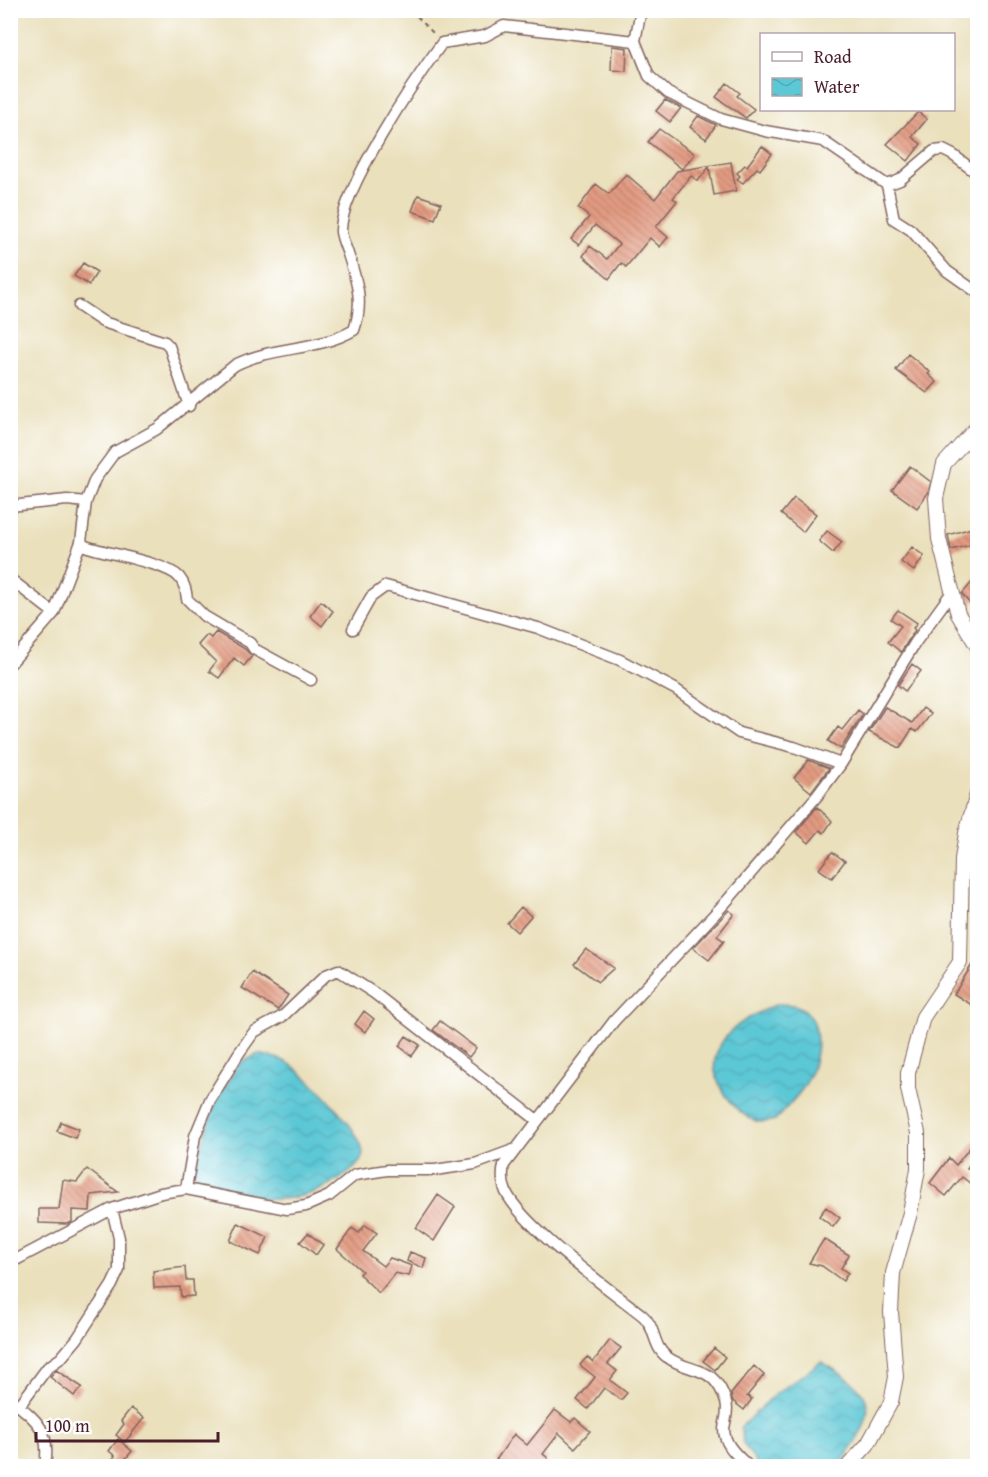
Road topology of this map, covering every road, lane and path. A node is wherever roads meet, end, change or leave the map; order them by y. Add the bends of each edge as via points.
1 (411, 10) edge
2 (641, 10) edge
3 (635, 40) junction
4 (442, 43) junction
5 (978, 174) edge
6 (887, 185) junction
7 (978, 293) edge
8 (79, 306) dead end
9 (189, 406) junction
10 (978, 426) edge
11 (86, 502) junction
12 (10, 506) edge
13 (81, 542) junction
14 (10, 579) edge
15 (952, 592) junction
16 (54, 613) junction
17 (353, 629) dead end
18 (978, 646) edge
19 (10, 664) edge
20 (311, 680) dead end
21 (841, 764) junction
22 (978, 792) edge
23 (537, 1120) junction
24 (518, 1147) junction
25 (186, 1189) junction
26 (112, 1209) junction
27 (10, 1263) edge
28 (15, 1402) edge
29 (45, 1467) edge
30 (748, 1467) edge
31 (848, 1467) edge

1 - 4 path
2 - 3 street
3 - 4 street via 504,26 485,36
3 - 6 street via 649,76 668,93 721,119 823,141
4 - 9 street via 383,134 348,203 341,232 360,296 354,330 333,340 250,358 235,365
5 - 6 street via 953,155 934,151 900,180
6 - 7 street via 894,219 911,230 947,271
8 - 9 street via 103,322 165,342
9 - 11 street via 158,429 115,452
10 - 15 street via 944,464 938,479 939,538
11 - 12 street
11 - 13 street
13 - 16 street
13 - 20 street via 178,576 186,587 187,599 204,616
14 - 16 street
15 - 18 street via 958,614
15 - 21 street via 915,643
16 - 19 street
17 - 21 street via 370,597 386,586 442,600 538,628 620,660 675,689 739,733
21 - 23 street via 726,902 614,1021
22 - 31 street via 962,859 960,962 923,1017 908,1073 918,1133 918,1169 894,1273 891,1312 896,1377 891,1402 868,1444
23 - 24 street
23 - 25 street via 374,993 338,970 326,975 283,1016 254,1032 239,1053 210,1100 195,1137
24 - 25 street via 499,1158 475,1164 355,1175 329,1196 287,1209
24 - 30 street via 504,1165 506,1192 532,1224 647,1319 666,1356 703,1370 713,1379 726,1402 724,1430 729,1446
25 - 26 street
26 - 27 street
26 - 28 street via 119,1238 119,1270 112,1285 77,1339
28 - 29 street via 44,1431 48,1449

